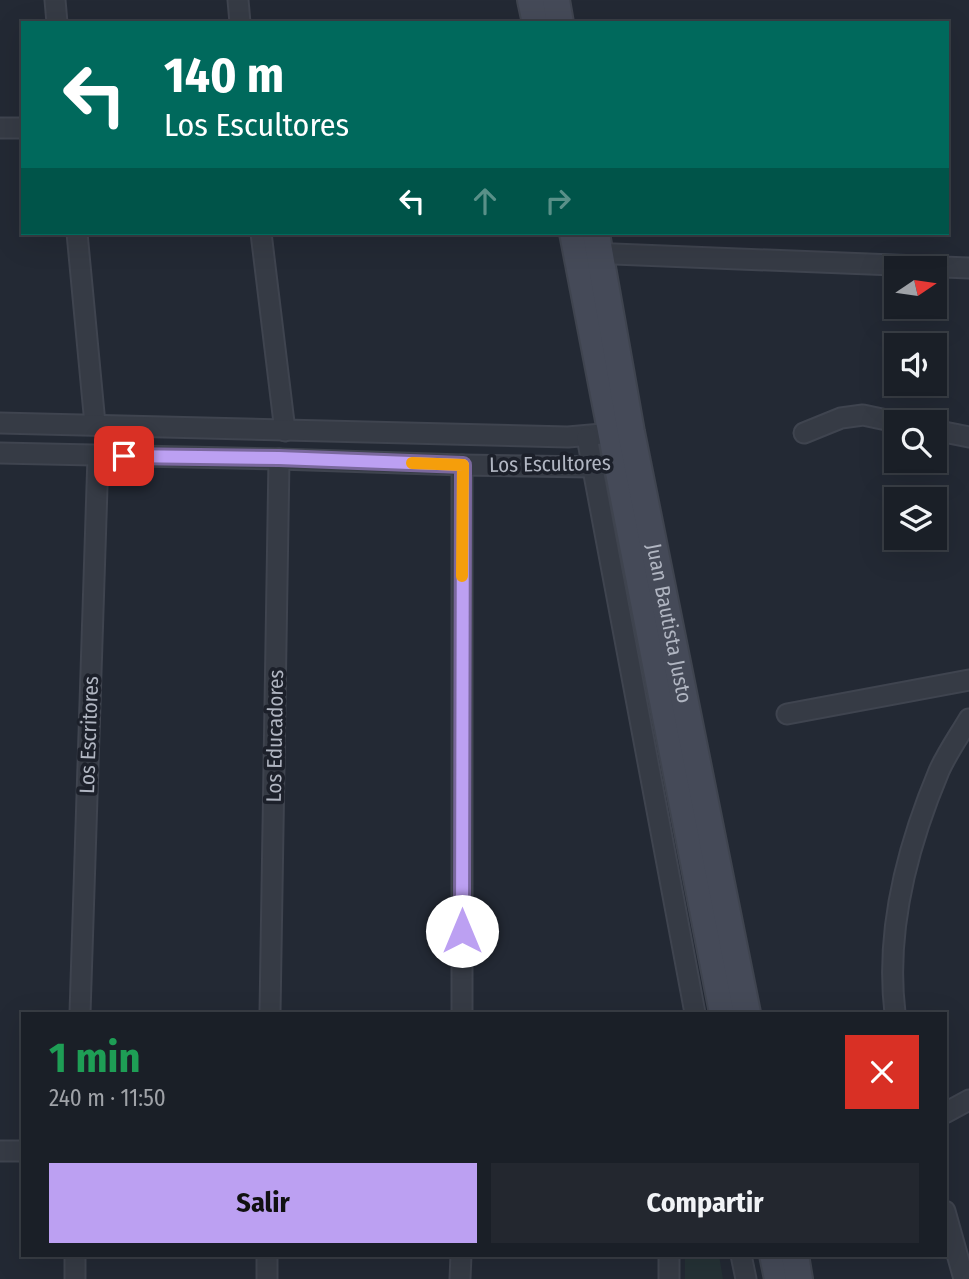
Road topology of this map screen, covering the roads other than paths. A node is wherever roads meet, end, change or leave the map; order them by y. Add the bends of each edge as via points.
1 (55, 0) edge
2 (238, 0) edge
3 (531, 0) edge
4 (556, 0) edge
5 (57, 21) edge
6 (240, 21) edge
7 (536, 21) edge
8 (560, 21) edge
9 (0, 128) edge
10 (21, 128) edge
11 (77, 235) edge
12 (261, 235) edge
13 (586, 243) edge
14 (969, 268) edge
15 (884, 419) edge
16 (0, 423) edge
17 (95, 424) junction
18 (285, 431) junction
19 (804, 433) dead end
20 (947, 433) edge
21 (610, 434) junction
22 (969, 437) edge
23 (0, 453) edge
24 (98, 456) junction
25 (279, 458) junction
26 (463, 465) junction
27 (616, 465) junction
28 (969, 680) edge
29 (787, 714) dead end
30 (969, 719) edge
31 (80, 1012) edge
32 (270, 1012) edge
33 (462, 1012) edge
34 (695, 1012) edge
35 (723, 1012) edge
36 (747, 1012) edge
37 (895, 1012) edge
38 (969, 1100) edge
39 (947, 1111) edge
40 (0, 1151) edge
41 (21, 1151) edge
42 (947, 1218) edge
43 (75, 1257) edge
44 (267, 1257) edge
45 (461, 1257) edge
46 (669, 1257) edge
47 (741, 1257) edge
48 (773, 1257) edge
49 (794, 1257) edge
50 (75, 1279) edge
51 (267, 1279) edge
52 (460, 1279) edge
53 (669, 1279) edge
54 (746, 1279) edge
55 (778, 1279) edge
56 (799, 1279) edge
57 (964, 1279) edge

1 - 5 street
2 - 6 street
3 - 7 street
4 - 8 street
9 - 10 street
11 - 17 street
12 - 18 street
13 - 14 street
13 - 21 street, Juan Bautista Justo
15 - 19 street via 863,415 841,418
16 - 17 street, Los Escultores
17 - 18 street, Los Escultores
18 - 21 street, Los Escultores
20 - 22 street
21 - 27 street, Juan Bautista Justo
21 - 27 street
23 - 24 street, Los Escultores
24 - 25 street, Los Escultores
24 - 31 street, Los Escritores
25 - 26 street, Los Escultores
25 - 32 street, Los Educadores
26 - 27 street, Los Escultores
26 - 33 street
27 - 34 street, Juan Bautista Justo
27 - 35 street, Juan Bautista Justo
27 - 36 street, Juan Bautista Justo
28 - 29 street
30 - 37 street via 940,768 897,906 891,983
38 - 39 street
40 - 41 street
42 - 57 street
43 - 50 street
44 - 51 street
45 - 52 street
46 - 53 street
47 - 54 street
48 - 55 street
49 - 56 street

